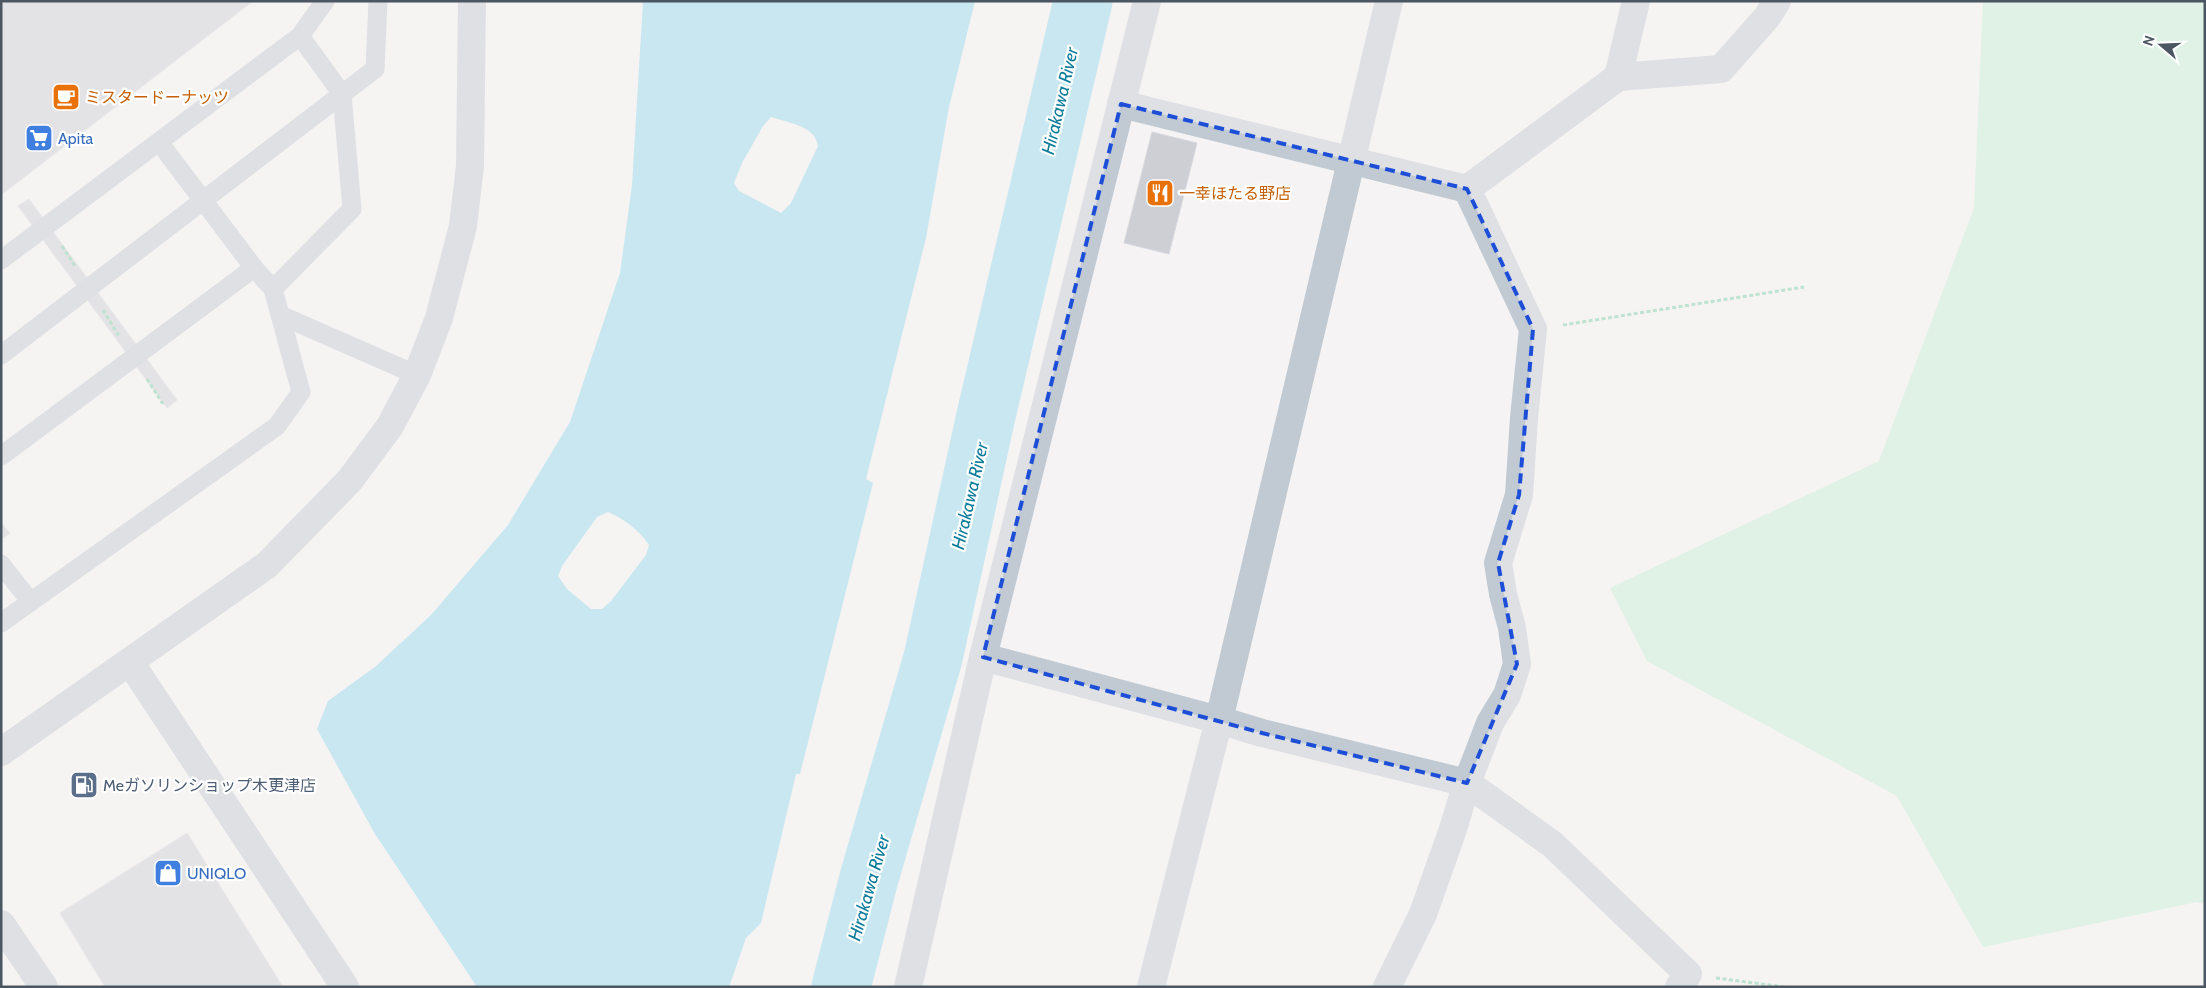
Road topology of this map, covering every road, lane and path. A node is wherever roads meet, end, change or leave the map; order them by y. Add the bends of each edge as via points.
1 (325, 1) edge
2 (378, 1) edge
3 (472, 1) edge
4 (1147, 1) edge
5 (1389, 1) edge
6 (1636, 1) edge
7 (1777, 1) edge
8 (300, 36) junction
9 (1618, 77) junction
10 (342, 94) junction
11 (1121, 104) junction
12 (159, 142) junction
13 (1352, 159) junction
14 (1467, 189) junction
15 (203, 201) junction
16 (1, 260) edge
17 (254, 268) junction
18 (1804, 287) dead end
19 (273, 289) junction
20 (280, 315) junction
21 (1533, 329) junction
22 (1, 355) edge
23 (417, 376) junction
24 (1, 456) edge
25 (1, 564) edge
26 (30, 601) junction
27 (1, 623) edge
28 (983, 657) junction
29 (130, 662) junction
30 (1219, 720) junction
31 (1, 752) edge
32 (1467, 783) junction
33 (1, 924) edge
34 (1684, 981) edge
35 (44, 987) edge
36 (345, 987) edge
37 (908, 987) edge
38 (1151, 987) edge
39 (1387, 987) edge
40 (1785, 987) edge

1 - 8 lane
2 - 10 lane via 375,69
3 - 23 street via 470,166 463,226 439,318
4 - 11 street
5 - 13 street
6 - 9 street
7 - 9 street via 1767,18 1721,69
8 - 10 lane
8 - 12 lane
9 - 14 street
10 - 15 lane
10 - 19 lane via 352,210
11 - 13 street
11 - 28 street
12 - 15 lane
12 - 16 lane
13 - 14 street
13 - 30 street
14 - 21 street
15 - 17 lane
15 - 22 lane
17 - 19 lane
17 - 24 lane
18 - 21 path
19 - 20 lane
20 - 23 lane
20 - 26 lane via 301,392 277,426
21 - 32 street via 1519,495 1498,563 1517,664 1508,695 1490,723
23 - 29 street via 390,426 350,480 302,531 267,565
25 - 26 lane
26 - 27 lane
28 - 30 street
28 - 37 street
29 - 31 street
29 - 36 street
30 - 32 street
30 - 38 street
32 - 34 street via 1552,844
32 - 39 street via 1423,914
33 - 35 street
34 - 40 path

